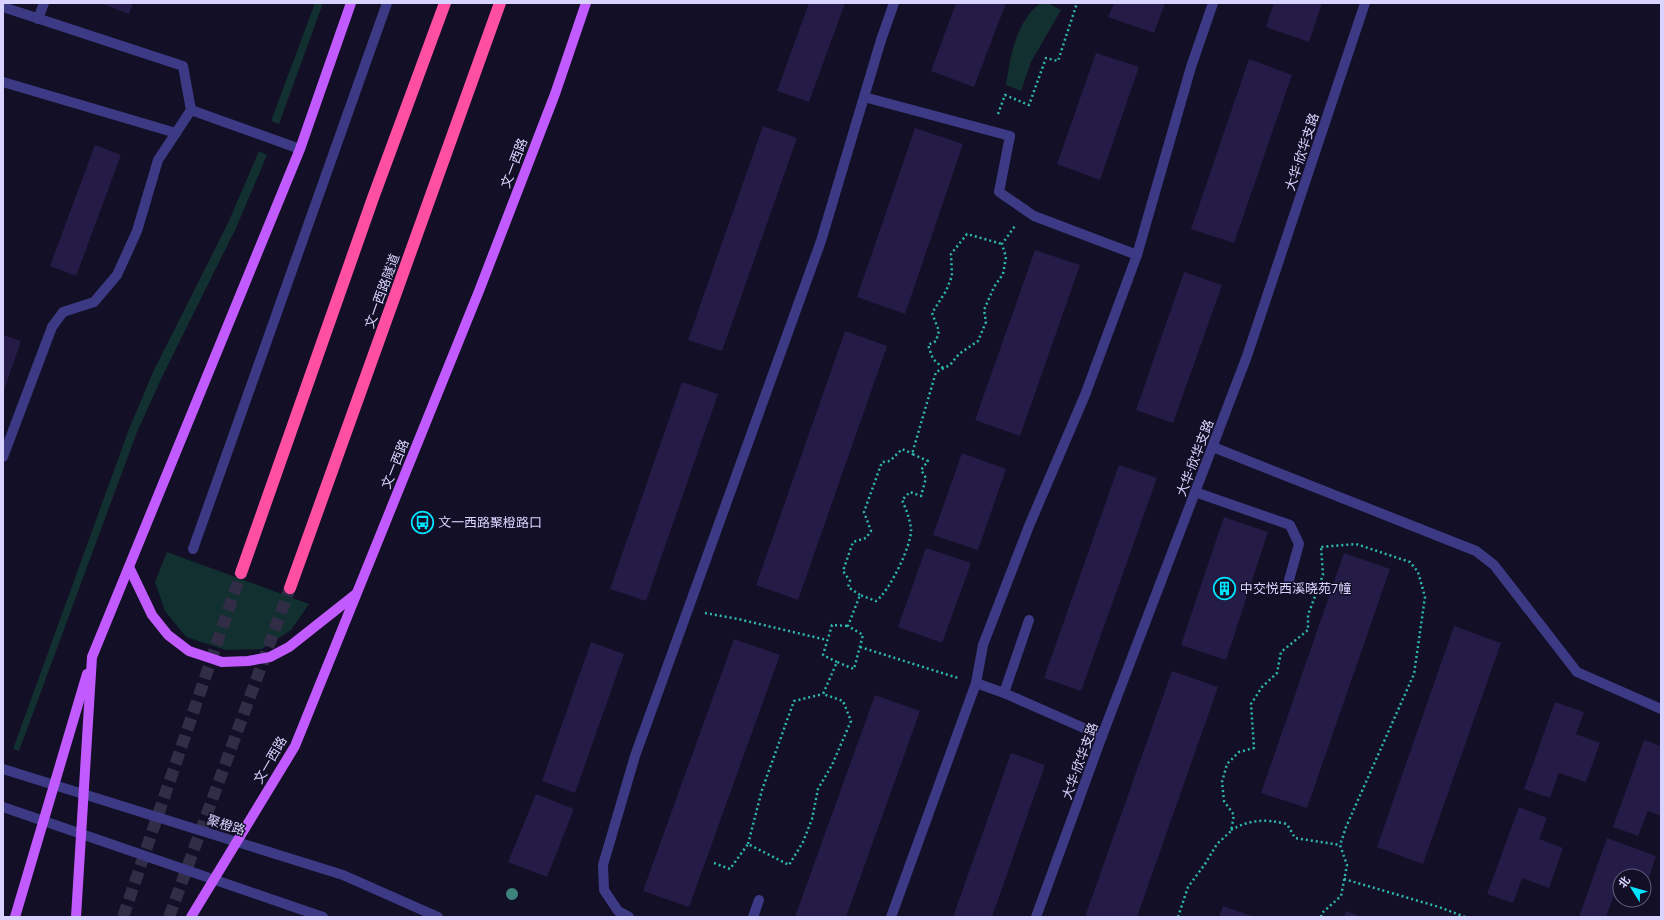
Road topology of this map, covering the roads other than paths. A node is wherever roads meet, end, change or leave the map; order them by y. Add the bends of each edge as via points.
1 (44, 3) edge
2 (350, 3) edge
3 (387, 3) edge
4 (446, 3) edge
5 (500, 3) edge
6 (586, 3) edge
7 (894, 3) edge
8 (1213, 3) edge
9 (1365, 3) edge
10 (3, 7) edge
11 (38, 19) junction
12 (3, 82) edge
13 (864, 97) junction
14 (191, 110) junction
15 (176, 133) junction
16 (300, 149) junction
17 (1137, 255) junction
18 (1213, 447) junction
19 (3, 457) edge
20 (1196, 492) junction
21 (193, 549) dead end
22 (129, 566) junction
23 (241, 574) tunnel mouth
24 (1289, 580) dead end
25 (290, 588) tunnel mouth
26 (357, 594) junction
27 (1029, 620) dead end
28 (92, 657) junction
29 (976, 684) junction
30 (1004, 693) junction
31 (1661, 709) edge
32 (1102, 736) junction
33 (3, 769) edge
34 (54, 785) junction
35 (83, 794) junction
36 (3, 807) edge
37 (44, 821) junction
38 (81, 834) junction
39 (236, 842) junction
40 (214, 879) junction
41 (760, 900) dead end
42 (16, 917) edge
43 (76, 917) edge
44 (191, 917) edge
45 (323, 917) edge
46 (438, 917) edge
47 (629, 917) edge
48 (753, 917) edge
49 (891, 917) edge
50 (1036, 917) edge

1 - 11 street
2 - 16 main road
3 - 21 street
4 - 23 highway via 371,205
5 - 25 highway, 文一西路隧道
6 - 26 main road, 文一西路 via 555,94 479,291
7 - 13 street
8 - 17 street via 1191,67
9 - 18 street, 大华·欣华支路 via 1247,356
10 - 11 street
11 - 14 street via 183,66
12 - 15 street
13 - 17 street via 1010,136 999,192 1034,216
13 - 47 street via 821,241 635,756 603,865 604,890 618,911
14 - 15 street
14 - 16 street
15 - 19 street via 158,160 137,231 117,275 94,302 63,312 52,327
16 - 22 main road
17 - 29 street via 1085,395 1029,526 983,645
18 - 20 street, 大华·欣华支路
18 - 31 street via 1476,551 1494,565 1577,672
20 - 24 street via 1290,525 1299,544
20 - 32 street, 大华·欣华支路
22 - 26 main road via 152,615 168,634 189,651 222,662 248,661 270,656 289,647
22 - 28 main road
26 - 39 main road, 文一西路 via 295,746
27 - 30 street
28 - 34 main road
28 - 35 main road
29 - 30 street
29 - 49 street
30 - 32 street
32 - 50 street, 大华·欣华支路
33 - 34 street, 聚橙路
34 - 35 street, 聚橙路
34 - 37 main road
35 - 38 main road
35 - 39 street, 聚橙路
36 - 37 street
37 - 38 street
37 - 42 main road
38 - 40 street
38 - 43 main road
39 - 40 main road, 文一西路
39 - 46 street, 聚橙路 via 343,875
40 - 44 main road, 文一西路
40 - 45 street
41 - 48 street

